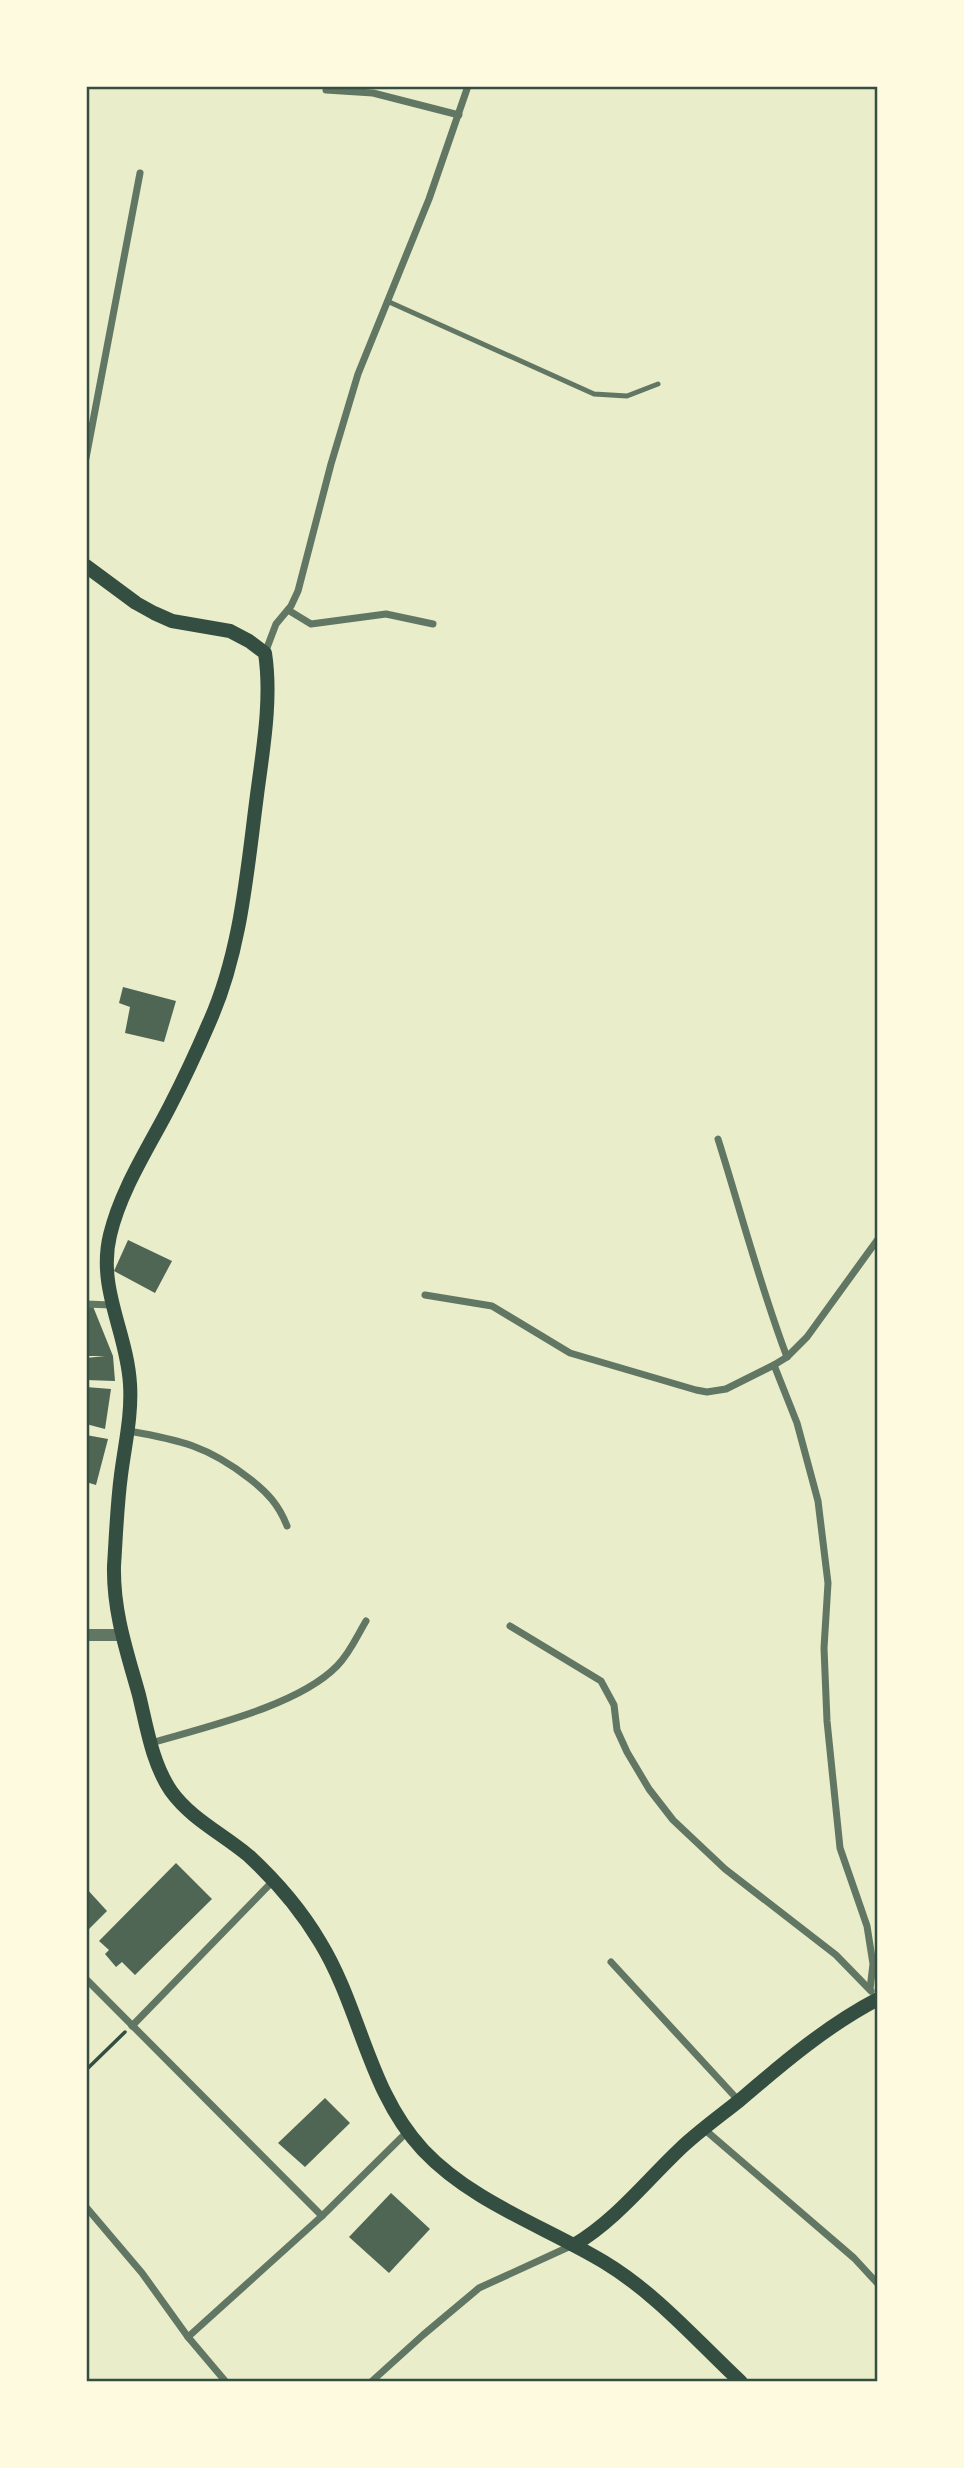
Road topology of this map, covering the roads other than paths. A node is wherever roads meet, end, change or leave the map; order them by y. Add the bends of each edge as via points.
1 (468, 86) edge
2 (326, 90) dead end
3 (459, 115) junction
4 (140, 173) dead end
5 (387, 301) junction
6 (659, 384) dead end
7 (86, 458) edge
8 (86, 566) edge
9 (288, 610) junction
10 (433, 624) dead end
11 (265, 653) junction
12 (718, 1139) dead end
13 (878, 1239) edge
14 (425, 1295) dead end
15 (86, 1304) edge
16 (111, 1305) junction
17 (787, 1357) junction
18 (774, 1366) junction
19 (129, 1431) junction
20 (286, 1526) dead end
21 (366, 1620) dead end
22 (510, 1626) dead end
23 (86, 1635) edge
24 (121, 1635) junction
25 (151, 1744) junction
26 (274, 1881) junction
27 (611, 1962) dead end
28 (86, 1979) edge
29 (876, 1997) edge
30 (132, 2025) junction
31 (739, 2101) junction
32 (704, 2129) junction
33 (407, 2132) junction
34 (86, 2207) edge
35 (322, 2216) junction
36 (574, 2245) junction
37 (878, 2284) edge
38 (188, 2337) junction
39 (226, 2382) edge
40 (371, 2382) edge
41 (741, 2382) edge

1 - 3 street
2 - 3 street via 373,93
3 - 5 street
4 - 7 street
5 - 6 lane via 594,394 627,396
5 - 9 street via 358,374 298,591
8 - 11 main road via 154,613 172,621 230,631
9 - 10 street via 311,624 386,614
9 - 11 street via 276,624
11 - 16 main road via 269,677 260,770 246,885 224,990 122,1201 107,1259
12 - 17 street
13 - 17 street via 807,1337
14 - 18 street via 492,1306 570,1353 707,1392 726,1389
15 - 16 street
16 - 19 main road via 128,1357
17 - 18 street
18 - 29 street via 797,1423 818,1501 828,1583 824,1648 827,1721 840,1848 867,1926
19 - 20 street via 215,1454 268,1495 282,1511
19 - 24 main road via 114,1570
21 - 25 street via 338,1665 308,1687 249,1713
22 - 29 street via 601,1681 614,1705 617,1730 627,1752 673,1820 724,1869 836,1955
23 - 24 street
24 - 25 main road
25 - 26 main road via 160,1771 186,1809 248,1855
26 - 30 street
26 - 33 main road via 330,1958 376,2077
27 - 31 street
28 - 30 street
29 - 31 main road
30 - 35 street
31 - 32 main road
32 - 36 main road via 606,2223
32 - 37 street
33 - 35 street
33 - 36 main road via 464,2185
34 - 38 street
35 - 38 street
36 - 40 street via 479,2288
36 - 41 main road via 662,2305
38 - 39 street

